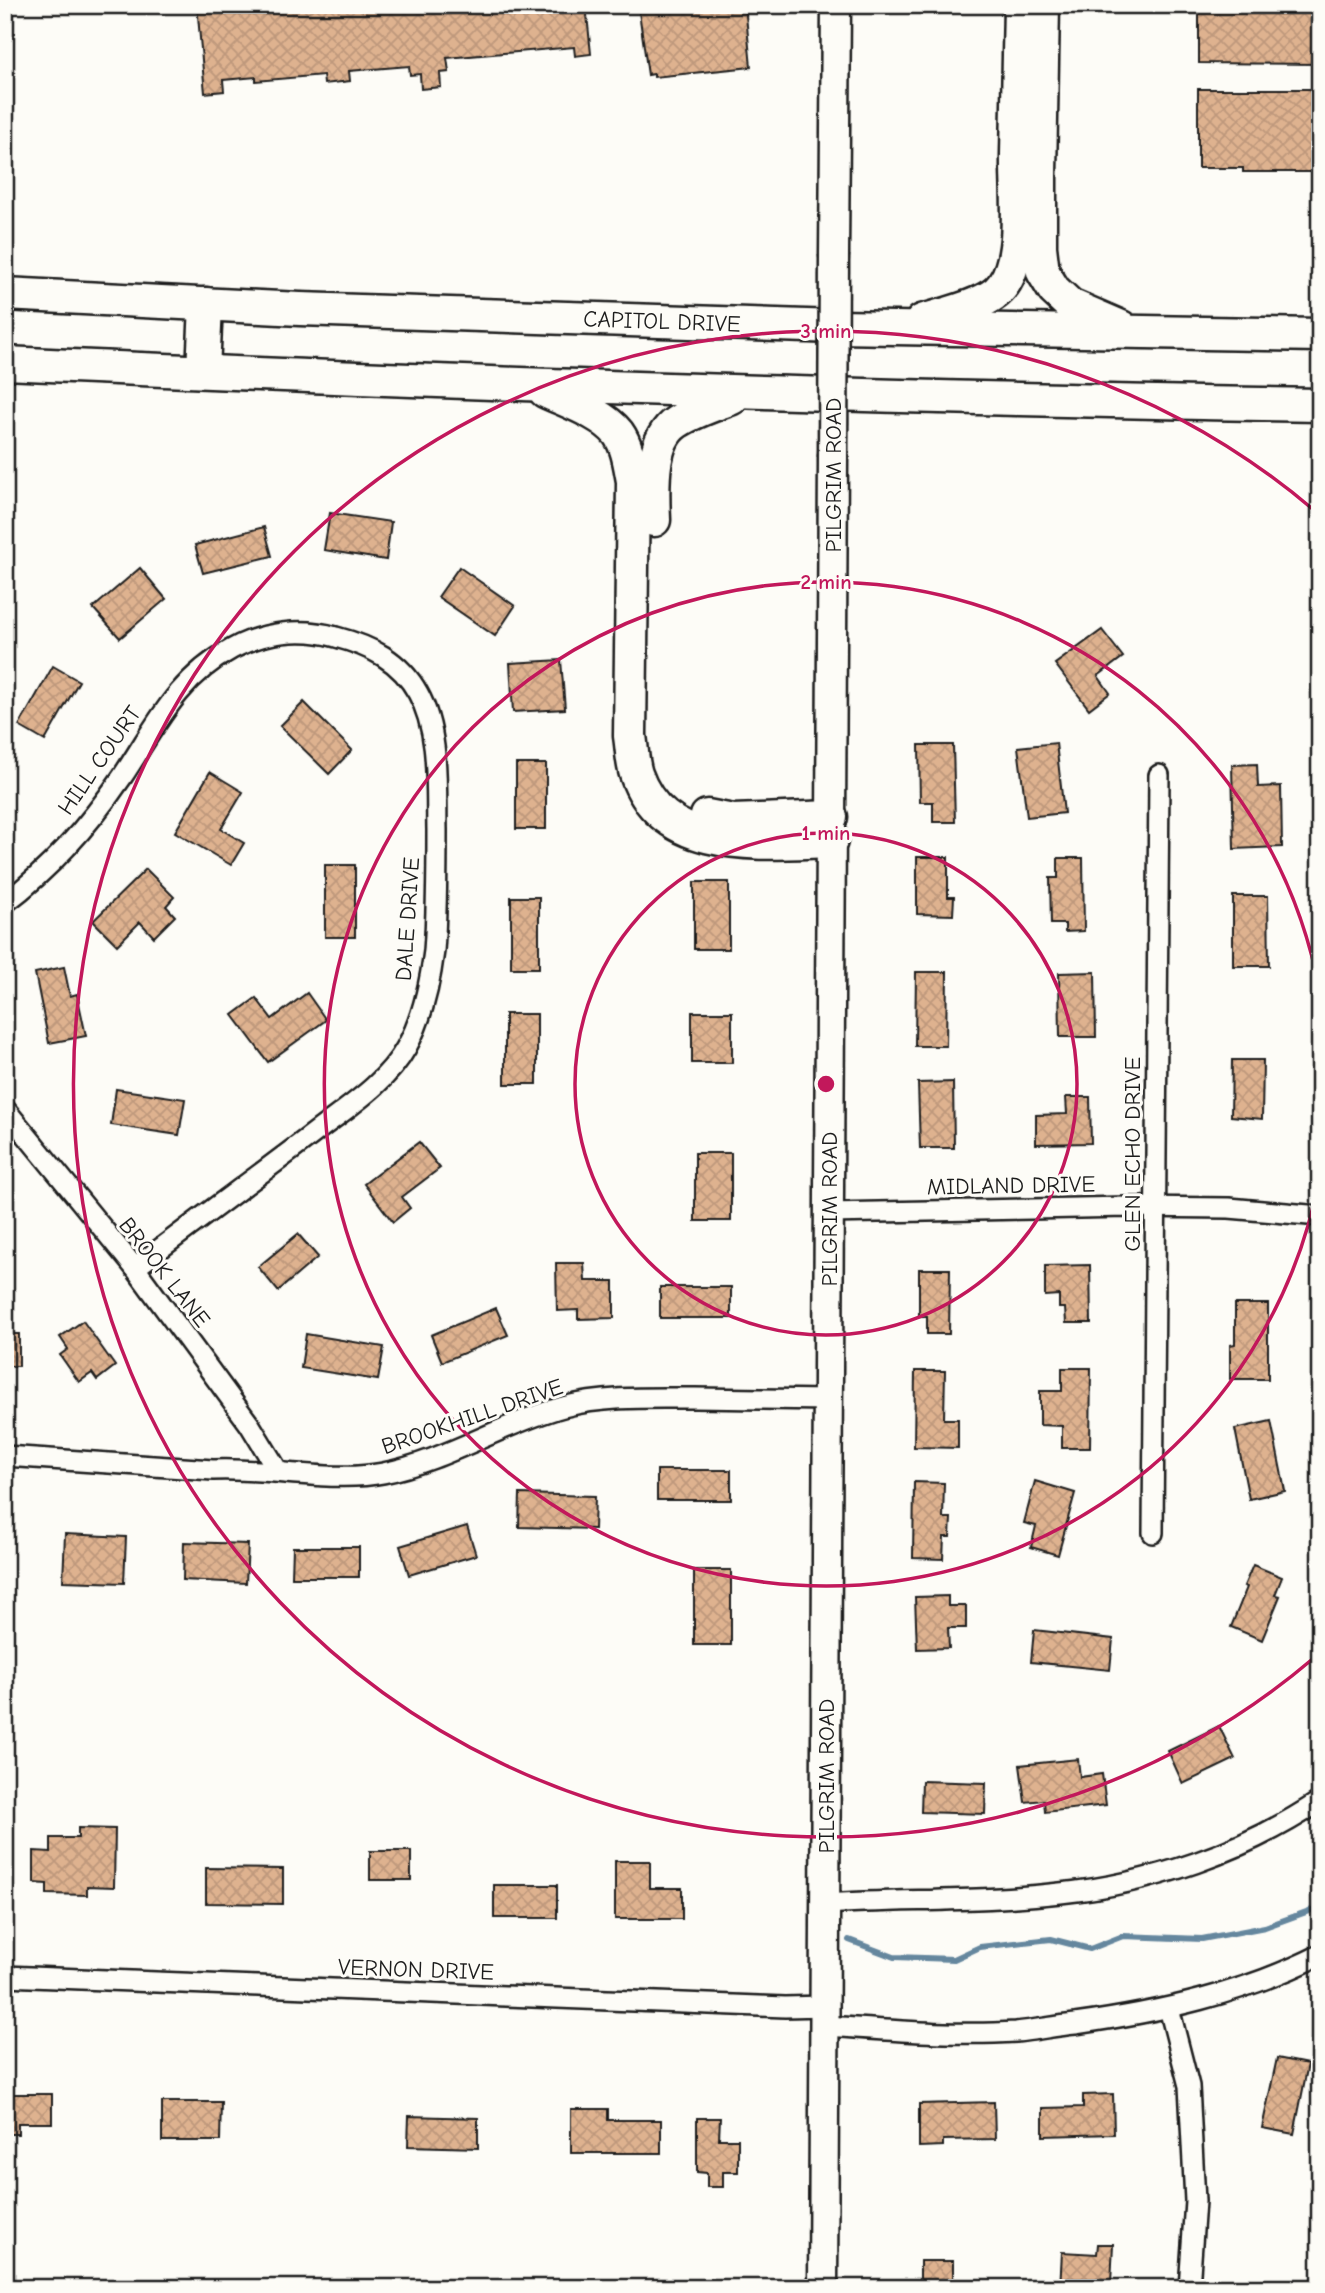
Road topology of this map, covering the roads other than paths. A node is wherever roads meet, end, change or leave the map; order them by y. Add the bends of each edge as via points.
1 (836, 5) edge
2 (1020, 5) edge
3 (1043, 5) edge
4 (5, 294) edge
5 (206, 304) junction
6 (899, 329) junction
7 (1136, 333) junction
8 (1320, 335) edge
9 (5, 363) edge
10 (202, 371) junction
11 (534, 386) junction
12 (747, 393) junction
13 (1320, 405) edge
14 (233, 648) joint
15 (1159, 775) dead end
16 (831, 829) junction
17 (5, 903) edge
18 (5, 1109) edge
19 (1154, 1208) junction
20 (829, 1213) junction
21 (1320, 1216) edge
22 (135, 1268) junction
23 (828, 1400) junction
24 (5, 1456) edge
25 (278, 1471) junction
26 (1153, 1533) dead end
27 (1320, 1801) edge
28 (825, 1904) junction
29 (1320, 1955) edge
30 (5, 1976) edge
31 (1169, 2008) junction
32 (825, 2016) junction
33 (823, 2288) edge
34 (1189, 2288) edge

1 - 16 main road, PILGRIM ROAD, bridge
2 - 6 main road via 1017,207 1010,272 1003,286 984,300
3 - 7 main road via 1043,272 1070,305
4 - 5 main road, CAPITOL DRIVE
5 - 6 main road, CAPITOL DRIVE
5 - 10 main road
6 - 7 main road, CAPITOL DRIVE
7 - 8 main road, CAPITOL DRIVE
9 - 10 main road
10 - 11 main road
11 - 12 main road
11 - 16 main road via 599,418 618,433 629,458 633,481 630,736 635,772 646,794 668,820 703,836 765,843
12 - 13 main road
12 - 16 main road via 675,423 659,449 650,752 667,788 699,814
14 - 17 street, HILL COURT via 201,668 172,698 94,814 65,849
14 - 22 street, DALE DRIVE via 261,637 317,631 378,652 409,679 426,711 434,755 437,874 433,953 419,1020 406,1048 384,1077
15 - 19 street, GLEN ECHO DRIVE
16 - 20 main road, PILGRIM ROAD
18 - 22 street, BROOK LANE
19 - 20 street, MIDLAND DRIVE
19 - 21 street, MIDLAND DRIVE via 1229,1208
19 - 26 street, GLEN ECHO DRIVE
20 - 23 main road, PILGRIM ROAD
22 - 25 street, BROOK LANE via 250,1424
23 - 25 street, BROOKHILL DRIVE via 603,1400 562,1408 382,1473
23 - 28 main road, PILGRIM ROAD
24 - 25 street, BROOKHILL DRIVE
27 - 28 street via 1239,1845 1115,1885 1016,1896
28 - 32 main road, PILGRIM ROAD
29 - 31 street, VERNON DRIVE via 1257,1982
30 - 32 street, VERNON DRIVE via 744,2006
31 - 32 street, VERNON DRIVE via 1018,2032 960,2033
31 - 34 street via 1190,2098 1195,2201
32 - 33 main road, PILGRIM ROAD

